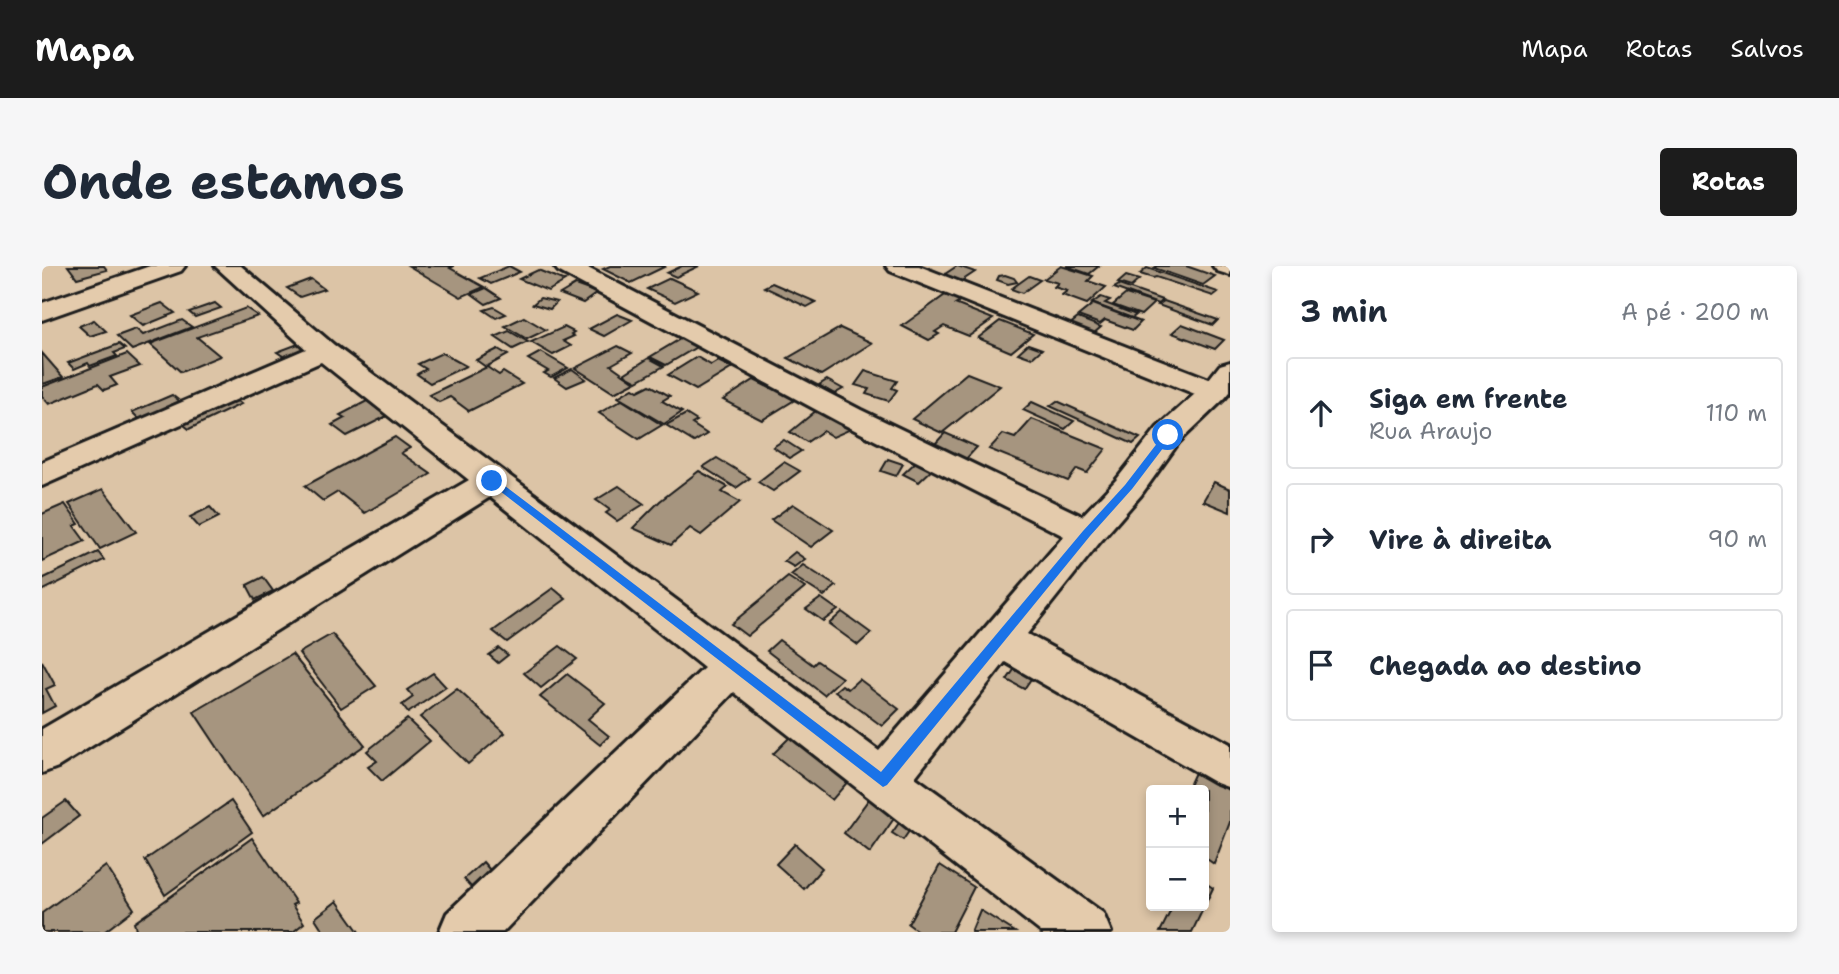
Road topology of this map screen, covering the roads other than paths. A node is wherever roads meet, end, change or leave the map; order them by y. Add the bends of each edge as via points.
1 (173, 266) edge
2 (227, 266) edge
3 (566, 266) edge
4 (898, 266) edge
5 (42, 312) edge
6 (324, 351) junction
7 (1223, 381) edge
8 (42, 475) edge
9 (492, 481) junction
10 (1087, 533) junction
11 (1000, 639) junction
12 (732, 667) junction
13 (42, 754) edge
14 (1230, 767) edge
15 (883, 781) junction
16 (466, 932) edge
17 (1084, 932) edge

1 - 5 street
2 - 6 street
3 - 10 street
4 - 7 street
6 - 8 street
6 - 9 street
7 - 10 street via 1168,435
9 - 12 street
9 - 13 street
10 - 11 street
11 - 14 street
11 - 15 street
12 - 15 street
12 - 16 street
15 - 17 street

